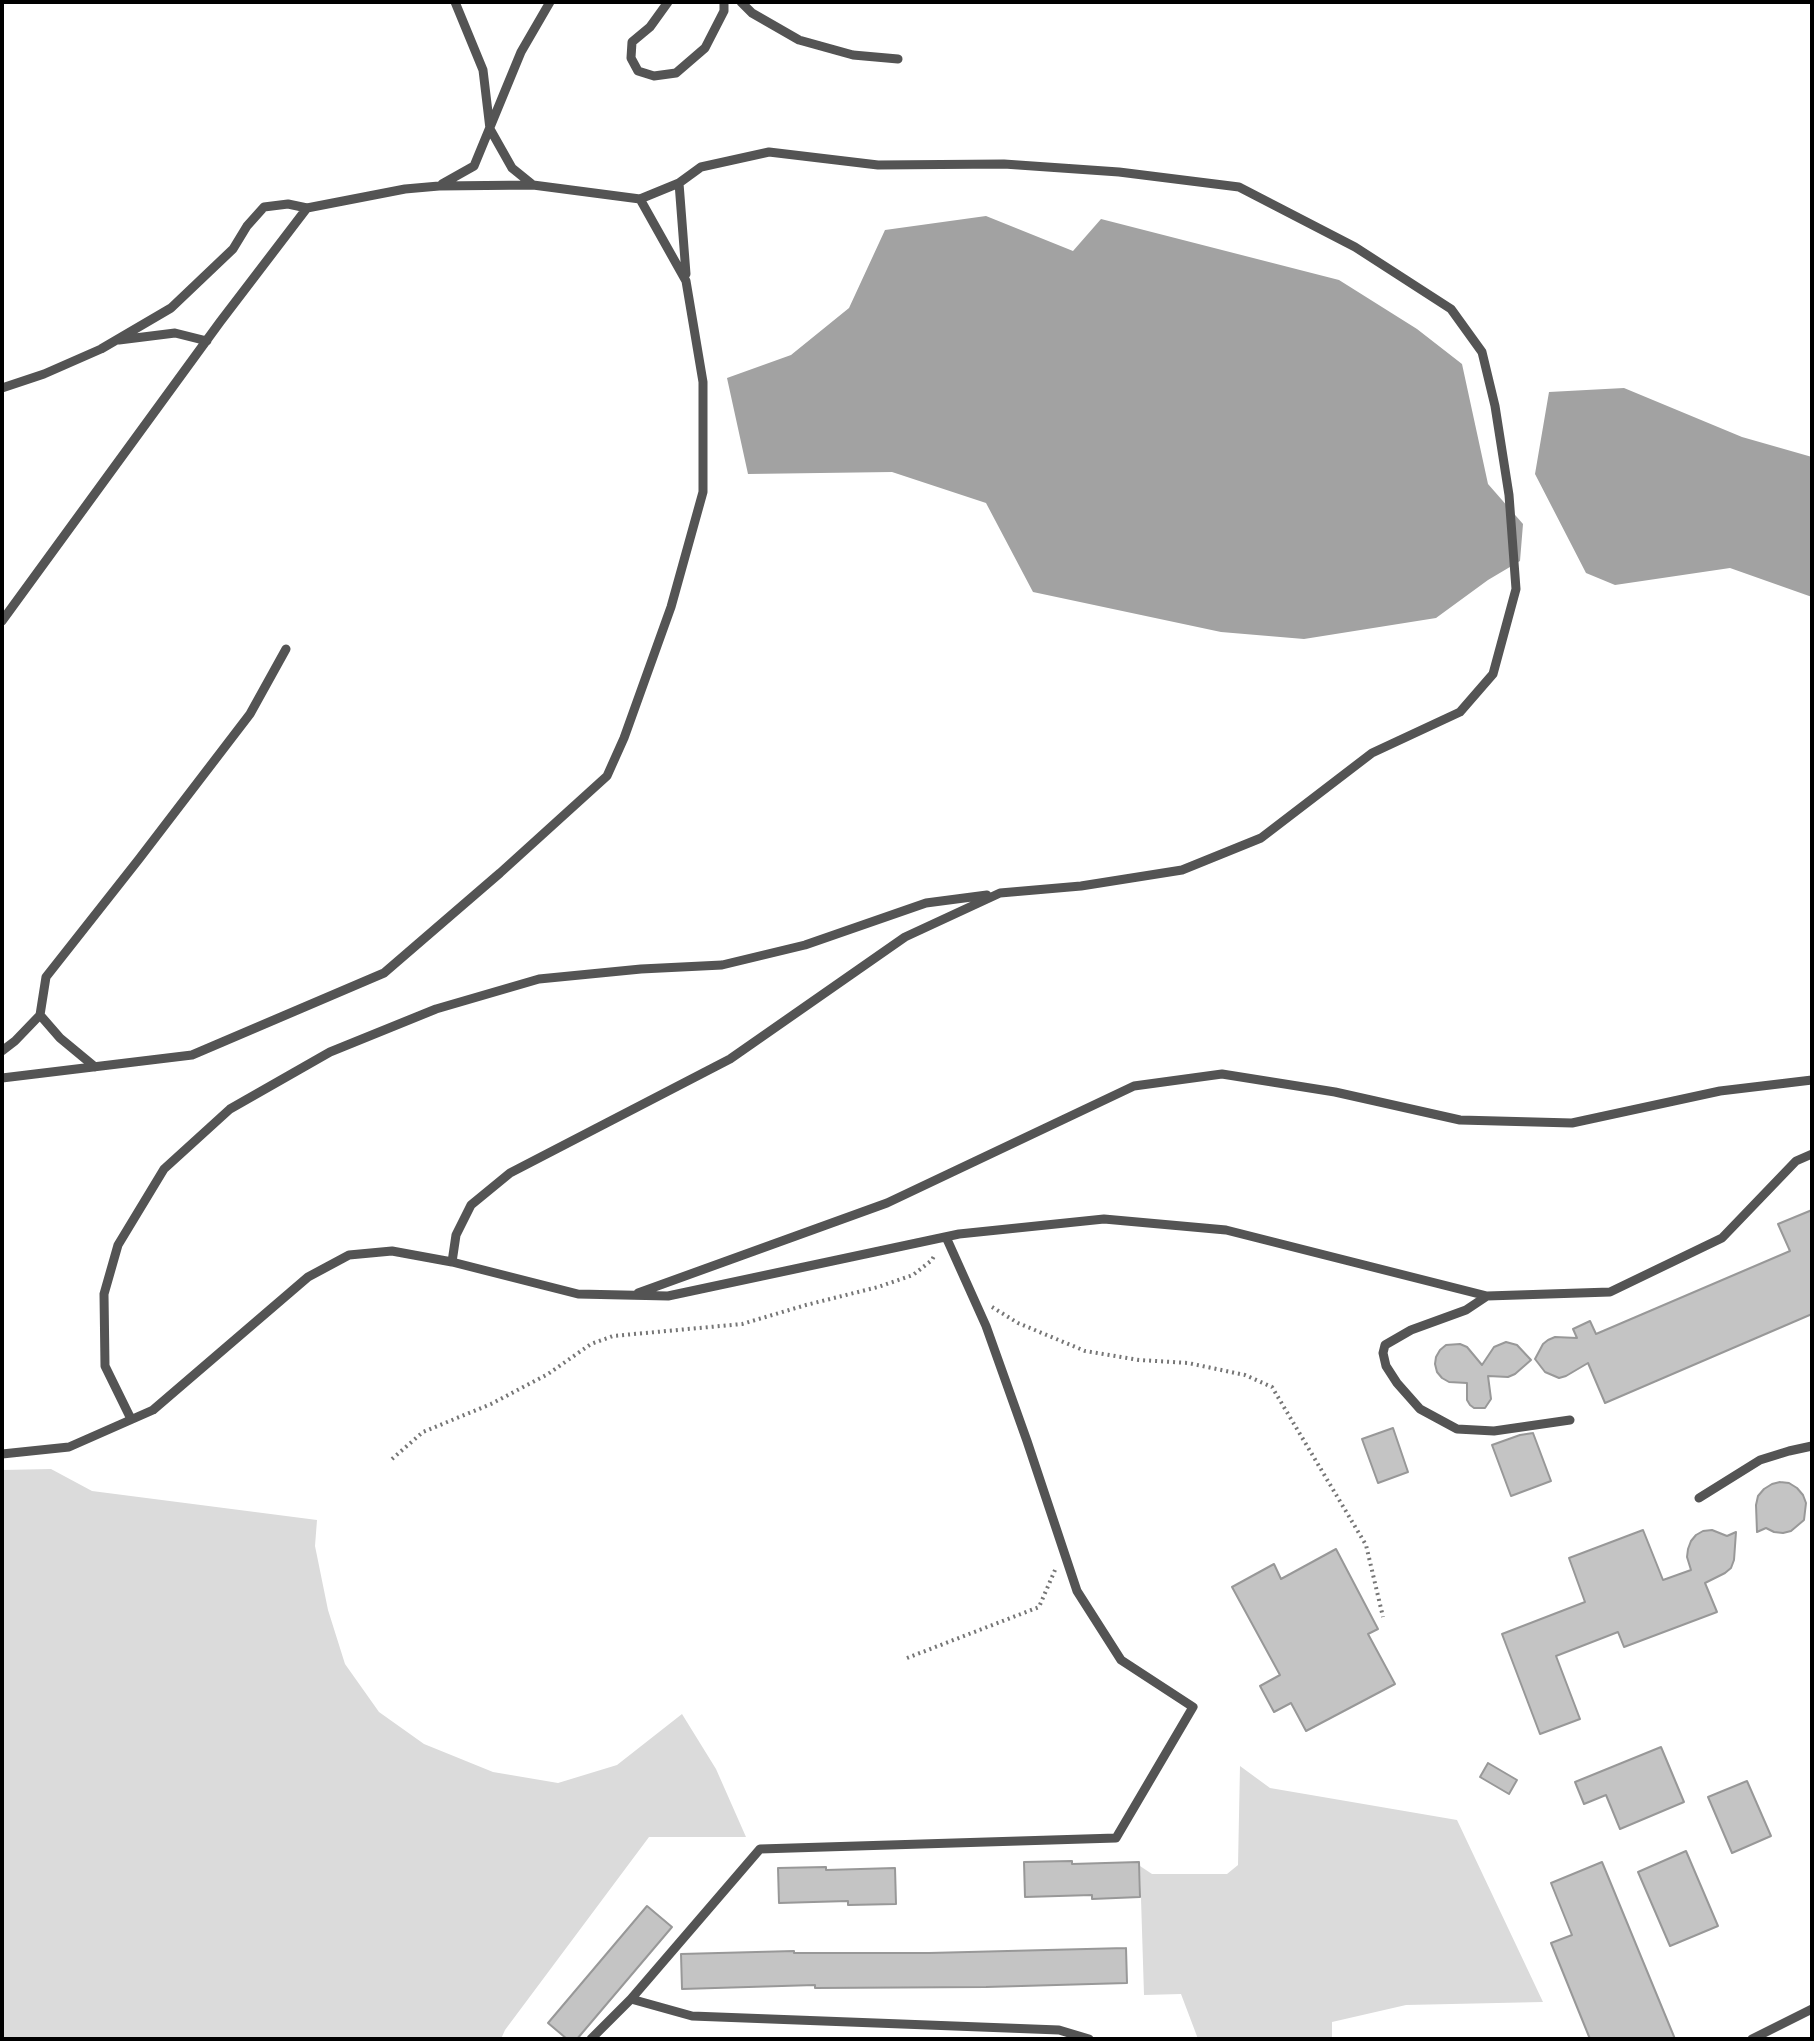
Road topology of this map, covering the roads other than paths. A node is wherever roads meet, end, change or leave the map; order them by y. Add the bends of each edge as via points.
1 (455, 2) edge
2 (550, 2) edge
3 (668, 2) edge
4 (724, 2) edge
5 (741, 2) edge
6 (898, 59) dead end
7 (490, 129) junction
8 (679, 183) junction
9 (533, 185) junction
10 (439, 186) junction
11 (640, 199) junction
12 (307, 208) junction
13 (686, 281) junction
14 (116, 340) junction
15 (207, 341) junction
16 (2, 388) edge
17 (2, 621) edge
18 (286, 649) dead end
19 (1000, 893) junction
20 (40, 1015) junction
21 (2, 1051) edge
22 (95, 1067) junction
23 (2, 1078) edge
24 (1812, 1080) edge
25 (1812, 1154) edge
26 (946, 1237) junction
27 (452, 1262) junction
28 (631, 1295) junction
29 (1487, 1296) junction
30 (131, 1419) junction
31 (1570, 1420) dead end
32 (1812, 1446) edge
33 (2, 1454) edge
34 (1699, 1498) dead end
35 (631, 1999) junction
36 (1812, 2009) edge
37 (591, 2039) edge
38 (1089, 2039) edge
39 (1752, 2039) edge

1 - 7 lane via 483,70
2 - 7 lane via 521,52
3 - 4 lane via 632,42 631,58 638,71 654,76 676,73 705,48
5 - 6 lane via 799,40 853,55
7 - 9 lane via 512,168
7 - 10 lane via 474,166
8 - 11 lane
8 - 13 lane
8 - 19 lane via 701,167 769,152 878,165 1004,164 1119,172 1239,187 1355,247 1451,309 1482,352 1509,495 1516,589 1493,674 1460,712 1372,753 1261,838 1182,870
9 - 10 lane
9 - 11 lane
10 - 12 lane
11 - 13 lane
12 - 14 lane via 264,207 233,249 171,308
12 - 15 lane
13 - 22 lane via 703,382 703,492 671,607 607,776 384,973 192,1055
14 - 15 lane via 175,333
14 - 16 lane
15 - 17 lane
18 - 20 lane via 250,714 46,977
19 - 27 lane via 905,937 730,1059 510,1173 471,1205 456,1235
19 - 30 lane via 926,903 805,945 722,965 539,979 436,1009 330,1052 230,1109 164,1169 118,1245 104,1294 105,1366
20 - 21 lane
20 - 22 lane
22 - 23 lane
24 - 28 lane via 1720,1091 1572,1123 1460,1120 1222,1074 1134,1086 887,1203
25 - 29 lane via 1796,1161 1722,1238 1610,1292
26 - 28 lane via 668,1296
26 - 29 lane via 1104,1219 1226,1230
26 - 35 lane via 986,1326 1077,1591 1121,1660 1193,1707 1116,1838 760,1849
27 - 28 lane via 578,1294
27 - 30 lane via 392,1251 349,1255 308,1277 153,1410
29 - 31 lane via 1385,1345 1386,1366 1397,1383 1420,1409 1457,1429 1494,1431
30 - 33 lane via 69,1447
32 - 34 lane via 1760,1460
35 - 37 lane
35 - 38 lane via 692,2016 1059,2030
36 - 39 lane

